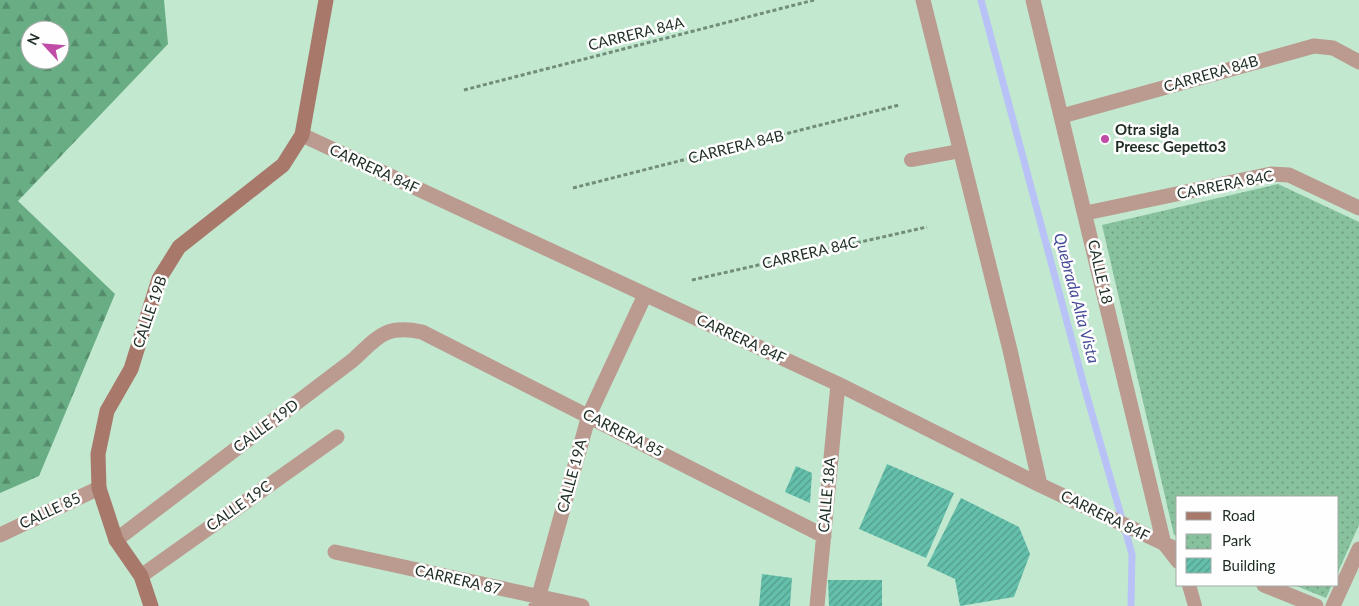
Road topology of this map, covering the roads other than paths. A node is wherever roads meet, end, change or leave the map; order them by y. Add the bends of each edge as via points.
1 (326, 0) edge
2 (923, 0) edge
3 (1033, 0) edge
4 (1359, 62) edge
5 (1062, 116) junction
6 (302, 135) junction
7 (960, 151) junction
8 (910, 160) dead end
9 (1359, 208) edge
10 (1086, 213) junction
11 (645, 295) junction
12 (422, 332) joint
13 (838, 384) junction
14 (589, 415) junction
15 (337, 437) dead end
16 (1040, 485) junction
17 (100, 488) junction
18 (0, 535) edge
19 (824, 536) junction
20 (116, 540) junction
21 (1171, 547) edge
22 (1359, 549) edge
23 (335, 552) dead end
24 (140, 576) junction
25 (1189, 586) edge
26 (1266, 586) edge
27 (538, 602) edge
28 (151, 606) edge
29 (582, 606) edge
30 (816, 606) edge
31 (1195, 606) edge
32 (1316, 606) edge
33 (1333, 606) edge

1 - 6 street, CALLE 19B
2 - 7 street
3 - 5 street, CALLE 18
4 - 5 street, CARRERA 84B via 1333,48 1314,46
5 - 10 street, CALLE 18
6 - 11 street, CARRERA 84F
6 - 17 street, CALLE 19B via 283,165 179,247 159,279 131,369 107,411 98,454
7 - 8 lane
7 - 16 street
9 - 10 street, CARRERA 84C via 1289,175 1271,174
10 - 21 street, CALLE 18
11 - 13 street, CARRERA 84F
11 - 14 street, CALLE 19A
12 - 14 street, CARRERA 85
12 - 20 street, CALLE 19D via 397,329 382,333 353,360
13 - 16 street, CARRERA 84F
13 - 19 street, CALLE 18A
14 - 19 street, CARRERA 85
14 - 27 street, CALLE 19A
15 - 24 street, CALLE 19C
16 - 21 street, CARRERA 84F
17 - 18 street, CALLE 85
17 - 20 street, CALLE 19B
19 - 30 street, CALLE 18A
20 - 24 street, CALLE 19B
22 - 33 street
23 - 27 street, CARRERA 87
24 - 28 street, CALLE 19B
25 - 31 lane
26 - 32 street
27 - 29 street, CARRERA 87

